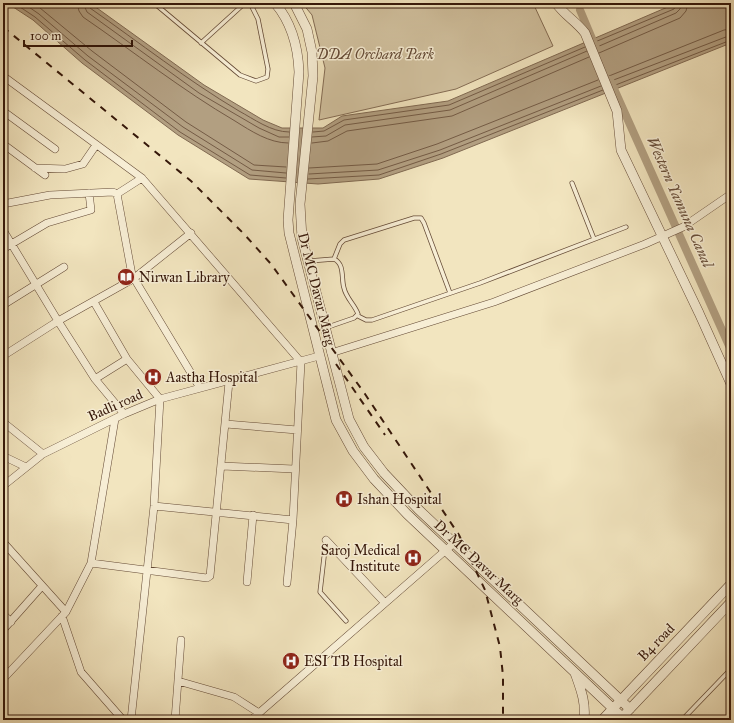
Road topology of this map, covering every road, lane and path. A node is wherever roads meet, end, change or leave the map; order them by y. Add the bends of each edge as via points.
1 (154, 3) edge
2 (245, 3) edge
3 (250, 3) edge
4 (275, 3) edge
5 (294, 3) edge
6 (556, 3) edge
7 (201, 44) junction
8 (3, 76) edge
9 (3, 111) edge
10 (3, 144) edge
11 (96, 145) junction
12 (55, 149) dead end
13 (35, 168) junction
14 (45, 175) dead end
15 (142, 178) junction
16 (572, 183) dead end
17 (89, 193) junction
18 (117, 194) junction
19 (731, 194) edge
20 (3, 204) edge
21 (626, 227) dead end
22 (3, 230) edge
23 (191, 233) junction
24 (662, 236) junction
25 (594, 239) junction
26 (11, 245) junction
27 (3, 250) edge
28 (294, 256) junction
29 (308, 258) junction
30 (334, 259) junction
31 (64, 267) dead end
32 (133, 279) junction
33 (35, 285) junction
34 (450, 293) junction
35 (94, 302) junction
36 (3, 305) edge
37 (358, 316) junction
38 (58, 322) junction
39 (324, 328) junction
40 (331, 353) junction
41 (3, 356) edge
42 (319, 356) junction
43 (127, 359) junction
44 (301, 362) junction
45 (95, 379) junction
46 (229, 382) junction
47 (731, 384) edge
48 (200, 388) junction
49 (160, 399) junction
50 (124, 414) junction
51 (115, 418) junction
52 (3, 422) edge
53 (226, 424) junction
54 (297, 430) junction
55 (43, 454) junction
56 (3, 456) edge
57 (222, 466) junction
58 (26, 468) junction
59 (294, 469) junction
60 (3, 486) edge
61 (154, 506) junction
62 (217, 511) junction
63 (253, 515) junction
64 (293, 520) junction
65 (326, 540) joint
66 (3, 542) edge
67 (454, 543) junction
68 (446, 550) junction
69 (91, 564) junction
70 (147, 570) junction
71 (247, 582) dead end
72 (287, 583) dead end
73 (731, 584) edge
74 (42, 586) junction
75 (731, 602) edge
76 (385, 603) junction
77 (3, 614) edge
78 (64, 614) junction
79 (346, 621) dead end
80 (11, 622) junction
81 (3, 630) edge
82 (181, 640) dead end
83 (731, 669) edge
84 (573, 670) junction
85 (3, 679) edge
86 (178, 680) junction
87 (621, 699) junction
88 (614, 708) junction
89 (630, 709) junction
90 (259, 713) junction
91 (621, 718) edge
92 (123, 720) edge
93 (131, 720) edge
94 (175, 720) edge
95 (251, 720) edge
96 (584, 720) edge
97 (602, 720) edge
98 (682, 720) edge

1 - 7 lane
2 - 7 lane
3 - 7 lane via 258,19 268,69 264,79 248,79 240,75
4 - 28 street, Dr MC Davar Marg via 292,29 298,54 299,72 289,204 289,233
5 - 29 street via 307,29 312,52 313,76 300,204 302,238
6 - 24 street via 585,33 615,104 624,158
8 - 11 street
9 - 12 street
10 - 13 street
11 - 13 street via 83,164 65,169
11 - 15 street
13 - 14 street
15 - 18 street
15 - 23 street
16 - 25 lane
17 - 18 street
17 - 20 street via 50,195
17 - 26 street via 91,210 47,223
18 - 32 street
19 - 24 street via 683,227
21 - 25 lane
22 - 26 street
23 - 32 street
23 - 44 street
24 - 40 street via 494,302
24 - 47 street
25 - 34 lane
26 - 27 street
26 - 33 street
28 - 29 street
28 - 42 street, Dr MC Davar Marg
29 - 30 lane
29 - 39 street
30 - 34 lane via 344,240 421,218
30 - 37 lane via 340,263 345,292
31 - 33 street
32 - 35 street
32 - 48 street
33 - 36 street
33 - 38 street
34 - 37 lane via 372,320
35 - 38 street
35 - 43 street
37 - 39 lane
38 - 41 street
38 - 45 street
39 - 40 street
40 - 67 street via 349,419 364,447 384,473
42 - 44 street, Badli road
42 - 68 street, Dr MC Davar Marg via 336,420 353,451 374,479
43 - 45 street
43 - 49 street
44 - 46 street, Badli road
44 - 54 street
45 - 50 street
46 - 48 street, Badli road
46 - 53 street
48 - 49 street, Badli road
49 - 50 street, Badli road
49 - 61 street
50 - 51 street, Badli road
51 - 55 street, Badli road
51 - 69 street
52 - 55 street
53 - 54 street
53 - 57 street
54 - 59 street
55 - 58 street, Badli road
56 - 58 street
57 - 59 street
57 - 62 street
58 - 60 street, Badli road
59 - 64 street
61 - 62 street
61 - 70 street
62 - 63 street
62 - 70 street via 210,576 207,578
63 - 64 street
63 - 71 street
64 - 72 street
65 - 76 street
65 - 79 lane via 320,592
66 - 74 street
67 - 68 street
67 - 87 street
68 - 76 street
68 - 84 street, Dr MC Davar Marg
69 - 70 street
69 - 78 street
70 - 93 street
73 - 87 street, B4 road
74 - 78 street
74 - 80 street
75 - 89 street, B4 road
76 - 90 street
77 - 80 street
78 - 85 street
78 - 92 street via 81,672
80 - 81 street
82 - 86 street
83 - 98 lane
84 - 88 street, Dr MC Davar Marg
84 - 96 street via 583,694
86 - 90 street via 234,697
86 - 94 street
87 - 88 street, B4 road
87 - 89 street
88 - 91 street, Dr MC Davar Marg
88 - 97 street, B4 road
89 - 91 street, B4 road
90 - 95 street

